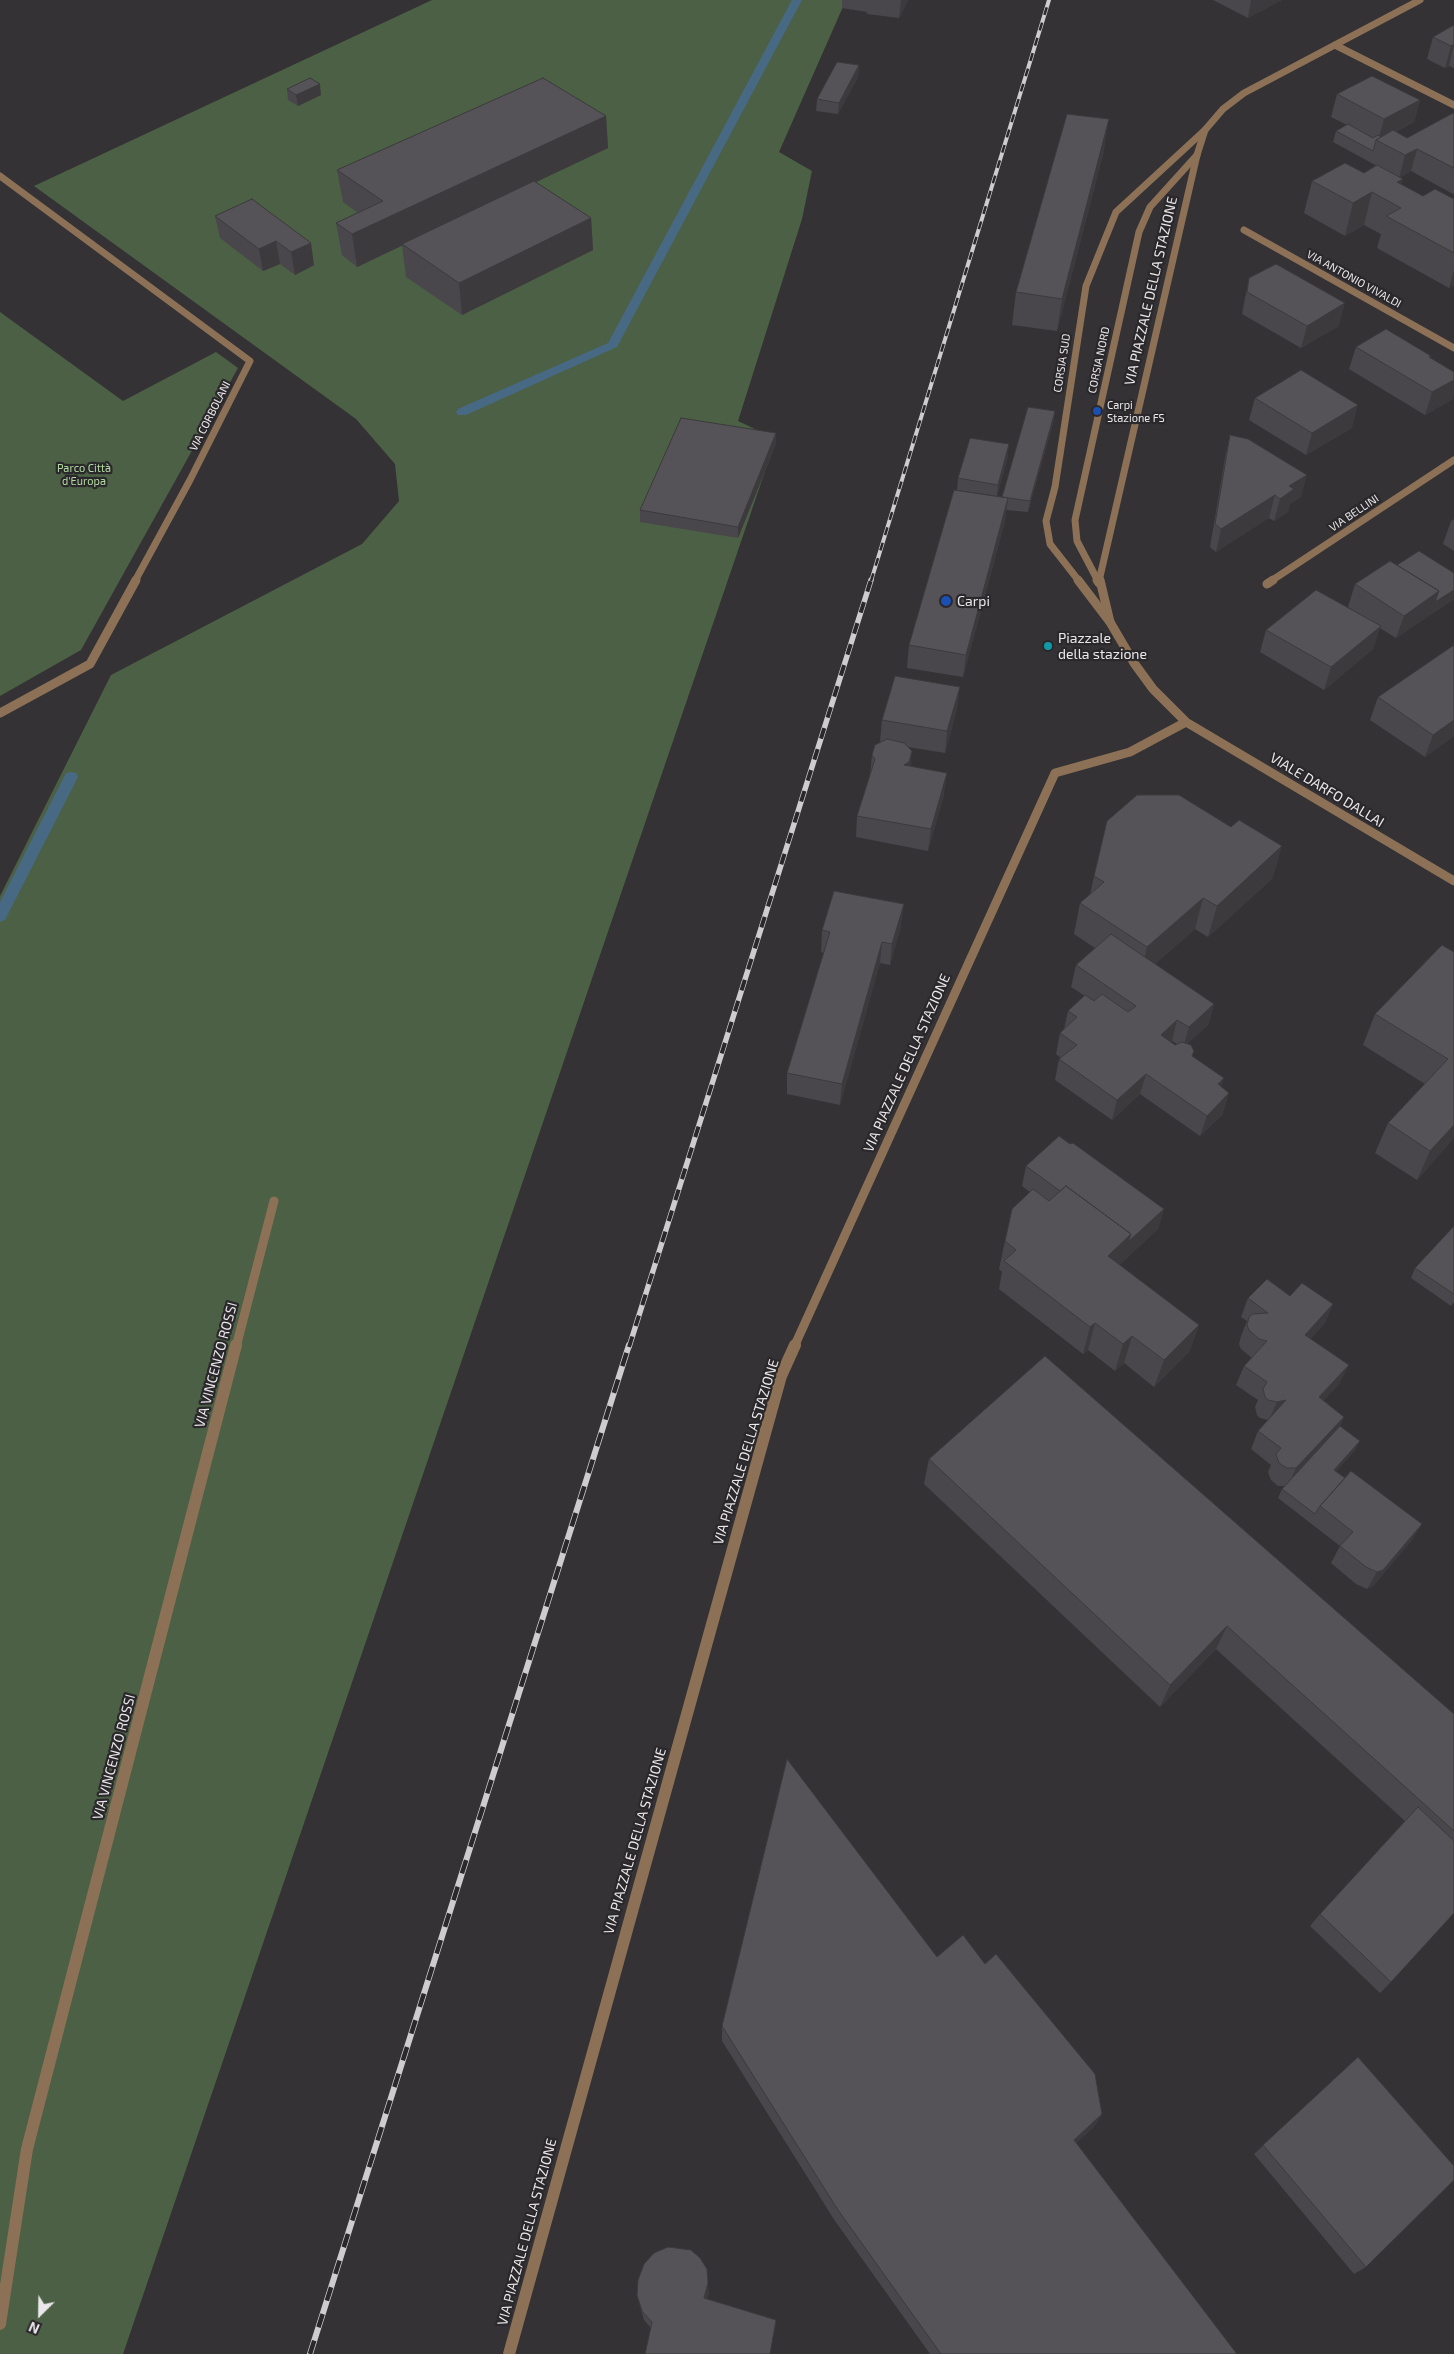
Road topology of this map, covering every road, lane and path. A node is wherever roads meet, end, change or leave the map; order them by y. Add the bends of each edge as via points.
1 (1420, 0) edge
2 (1335, 45) junction
3 (1454, 105) edge
4 (1204, 130) junction
5 (1197, 155) junction
6 (0, 176) edge
7 (1244, 230) dead end
8 (1454, 348) edge
9 (1454, 460) edge
10 (1099, 583) junction
11 (1267, 584) dead end
12 (1110, 622) junction
13 (0, 713) edge
14 (1186, 722) junction
15 (1454, 882) edge
16 (274, 1201) dead end
17 (0, 2324) edge
18 (509, 2354) edge

1 - 2 street, VIA PIAZZALE DELLA STAZIONE
2 - 3 street
2 - 4 street, VIA PIAZZALE DELLA STAZIONE via 1244,93 1223,109
4 - 5 street, VIA PIAZZALE DELLA STAZIONE
4 - 12 street, CORSIA SUD via 1116,212 1086,286 1055,487 1046,521 1050,544
5 - 10 street, VIA PIAZZALE DELLA STAZIONE
5 - 10 street, CORSIA NORD via 1150,207 1139,232 1075,520 1076,541
6 - 13 street, VIA CORBOLANI via 250,361 190,480 90,664
7 - 8 street, VIA ANTONIO VIVALDI
9 - 11 street, VIA BELLINI
10 - 12 street, VIA PIAZZALE DELLA STAZIONE
12 - 14 street, VIA PIAZZALE DELLA STAZIONE via 1153,690
14 - 15 street, VIALE DARFO DALLAI
14 - 18 street, VIA PIAZZALE DELLA STAZIONE via 1130,752 1055,773 781,1376
16 - 17 street, VIA VINCENZO ROSSI via 27,2149

